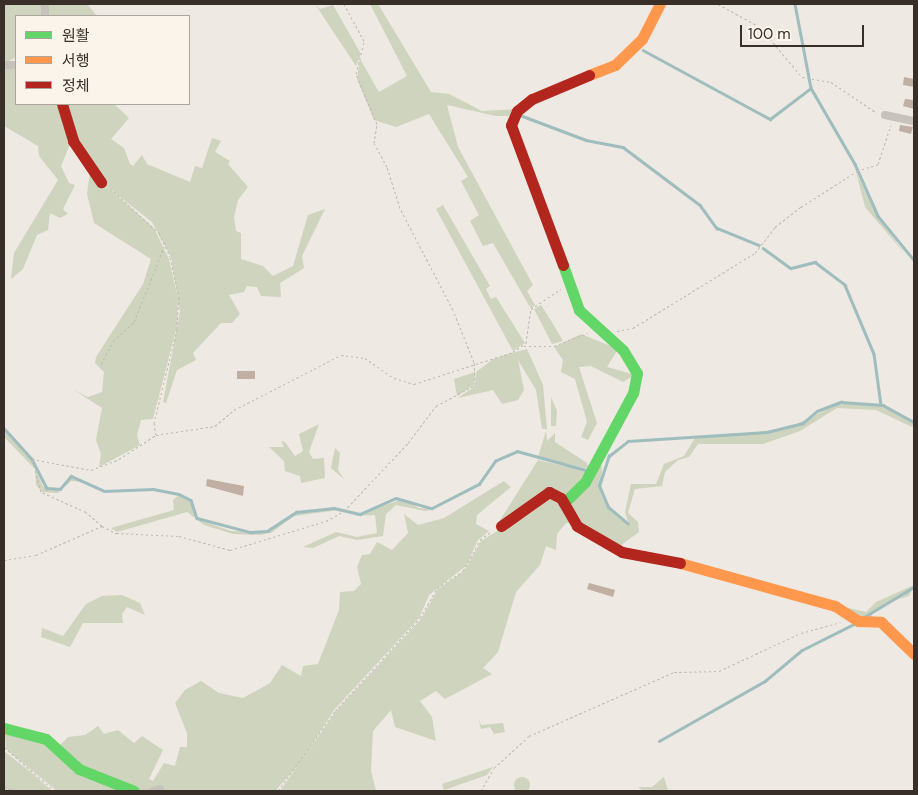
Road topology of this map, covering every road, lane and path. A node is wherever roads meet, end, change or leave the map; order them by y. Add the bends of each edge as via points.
1 (344, 4) edge
2 (660, 4) edge
3 (718, 4) edge
4 (62, 105) edge
5 (889, 116) junction
6 (914, 121) edge
7 (101, 182) joint
8 (164, 246) junction
9 (568, 284) junction
10 (601, 333) junction
11 (523, 346) junction
12 (474, 362) junction
13 (101, 364) dead end
14 (156, 435) junction
15 (564, 503) junction
16 (102, 526) junction
17 (501, 526) joint
18 (4, 560) edge
19 (854, 618) junction
20 (914, 654) edge
21 (4, 728) edge
22 (4, 747) edge
23 (4, 786) edge
24 (14, 791) edge
25 (55, 791) edge
26 (134, 791) edge
27 (278, 791) edge
28 (481, 791) edge

1 - 12 path via 364,41 356,74 377,124 374,143 387,166 400,208 445,292
2 - 9 street via 642,39 615,65 532,98 513,117 516,151 543,206
3 - 5 path via 760,28 802,77 831,82 866,108
4 - 7 street via 73,141
5 - 6 street
5 - 10 path via 886,150 878,164 842,180 775,227 755,253 633,328
7 - 8 path via 152,223
8 - 13 path via 134,322 113,341
8 - 14 path via 179,312 154,423
9 - 10 street via 579,310
9 - 11 path via 531,310
10 - 11 path via 580,333 554,346
10 - 15 street via 632,361 636,384 585,482
11 - 12 path
12 - 14 path via 414,384 388,374 365,358 341,355 234,410 215,426
12 - 16 path via 475,385 436,406 344,510 326,521 230,550 179,536 116,533
14 - 16 path via 119,459 91,470 32,459 41,492 86,512
15 - 17 street via 556,494 542,493
15 - 19 street via 577,526 622,552 740,577 835,606
16 - 18 path via 36,555
17 - 27 path via 480,540 463,570 437,588 420,618 335,711
19 - 20 street via 881,622
19 - 28 path via 801,633 719,670 674,672 529,736 494,768
21 - 26 street via 46,739 80,769
22 - 25 path
23 - 24 path

